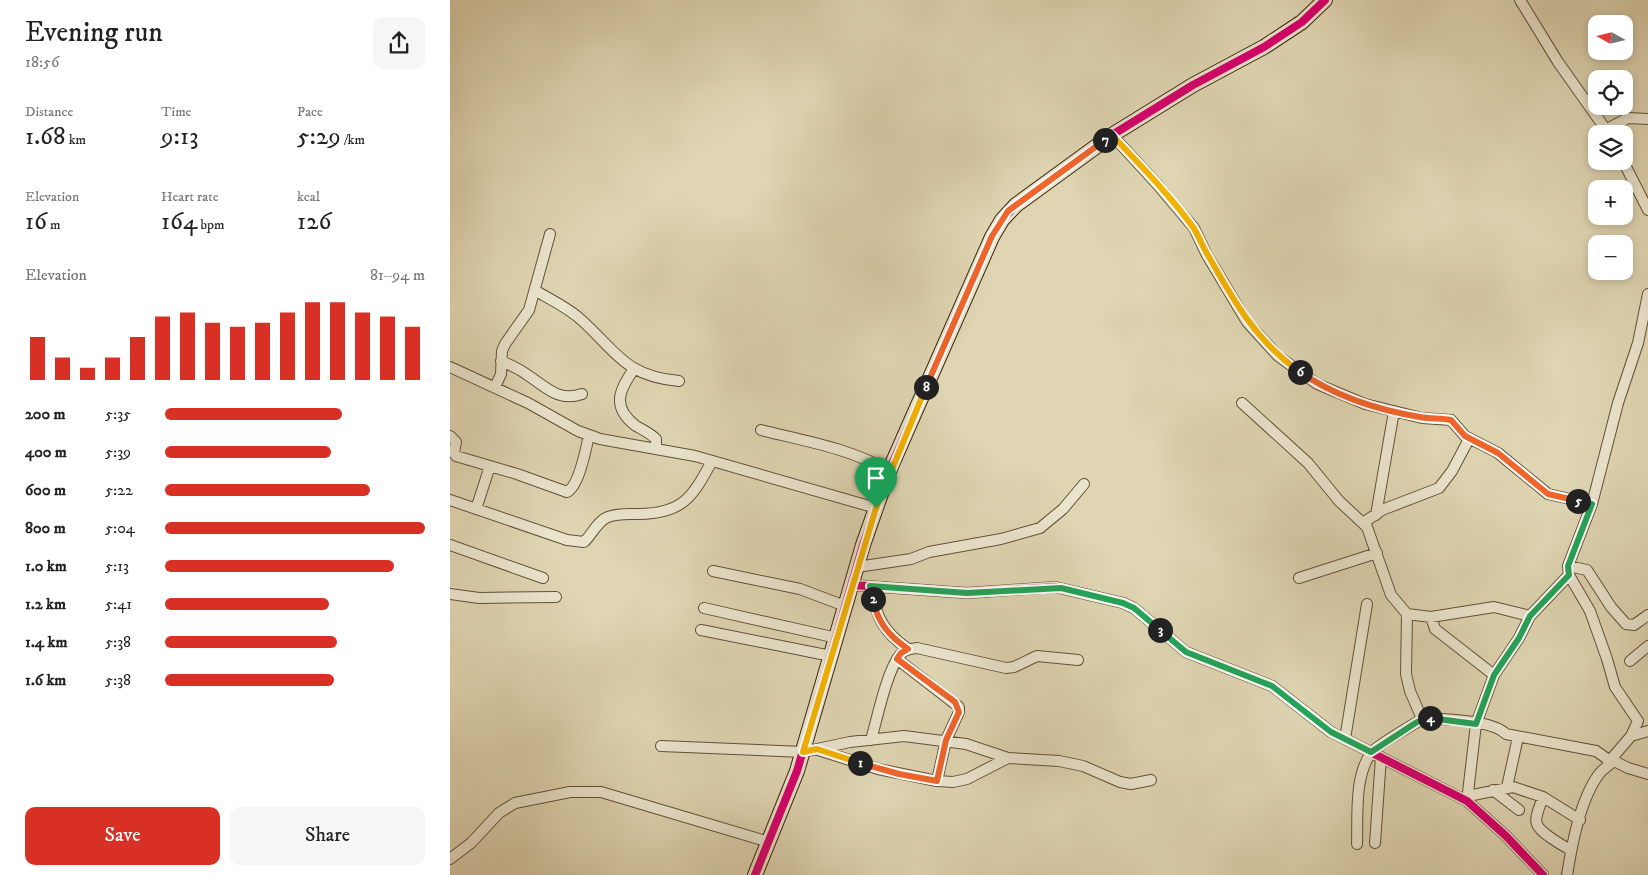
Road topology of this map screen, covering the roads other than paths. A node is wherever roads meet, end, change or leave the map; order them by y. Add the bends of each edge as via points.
1 (1325, 0) edge
2 (1520, 0) edge
3 (1648, 119) edge
4 (1604, 125) edge
5 (1617, 125) edge
6 (1112, 135) junction
7 (1628, 170) edge
8 (1648, 210) edge
9 (550, 234) dead end
10 (536, 291) junction
11 (1648, 294) edge
12 (1638, 343) junction
13 (1648, 348) edge
14 (502, 361) junction
15 (450, 366) edge
16 (634, 369) junction
17 (679, 381) dead end
18 (495, 387) junction
19 (582, 394) dead end
20 (1242, 403) dead end
21 (1394, 411) junction
22 (761, 430) dead end
23 (589, 435) junction
24 (450, 436) edge
25 (1469, 439) junction
26 (656, 449) junction
27 (712, 461) junction
28 (490, 466) junction
29 (889, 471) junction
30 (1084, 484) dead end
31 (450, 500) edge
32 (1592, 504) junction
33 (876, 508) junction
34 (476, 509) junction
35 (1377, 513) junction
36 (1364, 523) junction
37 (1370, 533) junction
38 (450, 545) edge
39 (1377, 553) junction
40 (857, 567) junction
41 (713, 571) dead end
42 (1568, 571) junction
43 (543, 578) dead end
44 (1299, 578) dead end
45 (852, 586) junction
46 (870, 586) junction
47 (450, 594) edge
48 (556, 597) dead end
49 (1367, 604) dead end
50 (845, 606) junction
51 (704, 608) dead end
52 (1407, 614) junction
53 (1648, 615) edge
54 (1530, 616) junction
55 (1431, 617) junction
56 (701, 630) dead end
57 (837, 638) junction
58 (1648, 646) edge
59 (908, 649) junction
60 (831, 656) junction
61 (897, 659) junction
62 (1078, 660) dead end
63 (1630, 661) dead end
64 (1494, 675) junction
65 (1422, 720) junction
66 (1476, 724) junction
67 (1648, 731) edge
68 (1518, 736) junction
69 (1631, 736) junction
70 (1345, 739) junction
71 (871, 740) junction
72 (946, 740) junction
73 (661, 746) dead end
74 (810, 751) junction
75 (1376, 754) junction
76 (1008, 758) junction
77 (1612, 762) junction
78 (1648, 774) edge
79 (1151, 780) dead end
80 (937, 781) junction
81 (1507, 787) junction
82 (1493, 790) junction
83 (1543, 797) junction
84 (1468, 799) junction
85 (1519, 810) dead end
86 (1580, 820) junction
87 (769, 842) junction
88 (1358, 844) dead end
89 (1375, 844) dead end
90 (1571, 850) junction
91 (450, 859) edge
92 (756, 875) edge
93 (1543, 875) edge
94 (1567, 875) edge

1 - 6 street via 1302,22 1264,47 1193,85
2 - 4 street via 1558,62
3 - 5 street via 1628,118
6 - 21 street via 1194,228 1247,322 1278,356 1317,384 1365,404
6 - 29 street via 1016,205 1002,220
7 - 8 street
9 - 10 street
10 - 14 street via 529,310 505,344
10 - 16 street via 576,316
11 - 12 street
12 - 13 street
12 - 32 street via 1618,403
14 - 18 street
14 - 19 street via 556,394 564,397
15 - 18 street
16 - 17 street via 660,379
16 - 26 street via 622,386 620,400 630,420 656,439
18 - 23 street
20 - 36 street via 1308,463 1339,501
21 - 25 street via 1422,418 1451,420
21 - 35 street
22 - 29 street via 843,450 869,459
23 - 26 street via 626,446
23 - 28 street via 579,471 567,492
24 - 28 street via 456,442 456,456
25 - 32 street via 1498,453 1548,494
25 - 35 street via 1452,472 1439,488
26 - 27 street
27 - 33 street
27 - 34 street via 700,483 676,508 659,513 607,517 584,542 567,540
28 - 34 street
29 - 33 street
30 - 40 street via 1063,509 1040,528 1001,539 928,552 911,559
31 - 34 street
32 - 42 street
33 - 40 street
35 - 36 street
35 - 37 street
36 - 37 street
37 - 39 street
38 - 43 street
39 - 44 street
39 - 52 street via 1391,595
40 - 45 street
41 - 50 street via 800,589
42 - 53 street via 1587,570 1626,624 1634,625
42 - 54 street
42 - 69 street via 1590,611 1614,687 1638,721
45 - 46 street
45 - 50 street
46 - 59 street via 875,611 882,624
46 - 70 street via 967,593 1055,588 1103,597 1134,608 1186,652 1272,686 1331,732
47 - 48 street via 478,598
49 - 70 street
50 - 57 street
51 - 57 street
52 - 55 street
52 - 65 street via 1406,674
54 - 55 street via 1494,607
54 - 64 street
55 - 64 street via 1435,629
56 - 60 street
57 - 60 street
58 - 63 street
59 - 61 street
59 - 62 street via 917,648 1006,668 1037,656
60 - 74 street
61 - 71 street
61 - 72 street via 959,707
64 - 66 street
65 - 66 street
65 - 75 street via 1386,740
66 - 68 street via 1489,725
66 - 84 street
67 - 69 street
68 - 77 street via 1596,751
68 - 81 street
69 - 77 street
70 - 75 street
71 - 72 street via 904,736
71 - 74 street
72 - 76 street
72 - 80 street
73 - 74 street
74 - 80 street
74 - 87 street
75 - 84 street
75 - 88 street via 1362,775
75 - 89 street
76 - 79 street via 1083,766 1131,784
76 - 80 street via 967,778 953,782
77 - 78 street
77 - 86 street via 1600,773 1587,796
81 - 82 street
81 - 83 street
82 - 84 street
82 - 85 street
83 - 86 street
83 - 90 street via 1536,821 1538,826
84 - 93 street
86 - 90 street
87 - 91 street via 602,792 570,792 515,803 499,813 471,843
87 - 92 street
90 - 94 street

